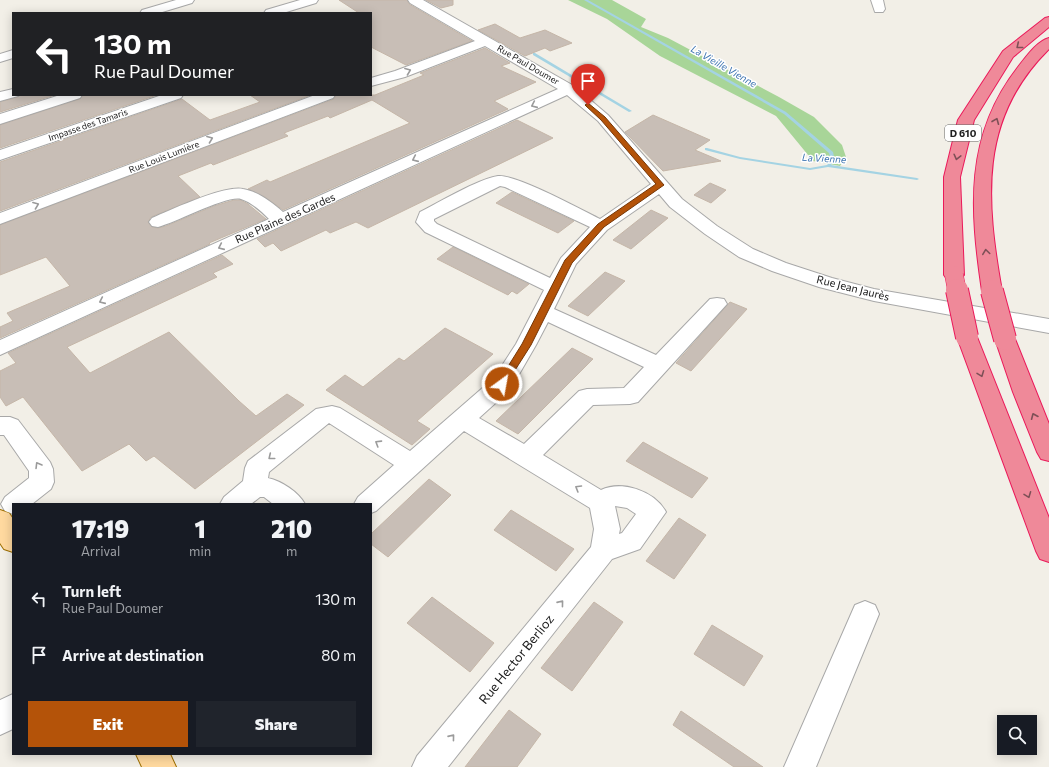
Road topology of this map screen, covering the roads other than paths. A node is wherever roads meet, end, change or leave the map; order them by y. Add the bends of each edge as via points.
1 (188, 0) edge
2 (312, 0) edge
3 (414, 0) edge
4 (149, 12) edge
5 (273, 12) edge
6 (1049, 21) edge
7 (486, 41) junction
8 (1049, 42) edge
9 (12, 54) edge
10 (0, 58) edge
11 (372, 82) edge
12 (569, 89) junction
13 (12, 93) edge
14 (72, 96) edge
15 (173, 96) edge
16 (325, 96) edge
17 (0, 97) edge
18 (0, 119) edge
19 (0, 155) edge
20 (660, 185) junction
21 (676, 203) joint
22 (0, 219) edge
23 (281, 220) junction
24 (158, 222) dead end
25 (601, 226) junction
26 (555, 288) junction
27 (717, 304) dead end
28 (544, 312) junction
29 (1049, 326) edge
30 (0, 348) edge
31 (659, 365) junction
32 (462, 419) junction
33 (0, 426) edge
34 (1049, 452) edge
35 (526, 457) junction
36 (411, 464) junction
37 (256, 486) junction
38 (601, 502) junction
39 (15, 503) edge
40 (234, 503) edge
41 (291, 503) edge
42 (368, 503) edge
43 (12, 506) edge
44 (0, 515) edge
45 (0, 521) edge
46 (12, 539) edge
47 (604, 551) junction
48 (1049, 551) edge
49 (866, 614) dead end
50 (12, 710) edge
51 (0, 720) edge
52 (153, 755) edge
53 (160, 767) edge
54 (428, 767) edge
55 (800, 767) edge

1 - 4 street
2 - 5 street
3 - 7 street, Rue Paul Doumer
6 -> 48 highway, D 610, bridge via 1008,54 966,120 952,177 954,275 967,337
11 -> 7 street via 400,74
7 - 12 street, Rue Paul Doumer
34 -> 8 highway, D 610, bridge via 1005,339 992,291 982,214 986,158 992,130 1014,82
9 - 10 street
12 - 20 street, Rue Paul Doumer via 603,118
12 -> 23 street, Rue Plaine des Gardes
13 - 17 street
14 - 18 street
15 - 19 street, Impasse des Tamaris
22 -> 16 street, Rue Louis Lumière
20 - 21 street, Rue Paul Doumer
20 - 25 street
21 - 29 street, Rue Jean Jaurès via 746,253 806,276 874,295
23 - 24 street via 250,196 237,193
23 -> 30 street, Rue Plaine des Gardes
25 - 26 street via 568,262
25 - 26 street via 509,182 499,181 426,216 425,222 431,228
26 - 28 street
27 - 31 street
28 - 31 street
28 - 32 street via 502,384
31 - 35 street via 630,396 587,398
32 - 35 street
32 - 36 street
39 -> 33 street via 42,482 41,469 10,426
38 -> 35 street
36 -> 37 street via 332,414 324,415 257,468
36 - 42 street
37 - 40 street
37 - 41 street via 270,488
38 - 47 street via 607,529
38 - 47 street via 612,496 632,498 653,512 631,541
43 - 44 street
45 - 46 main road
54 -> 47 street, Rue Hector Berlioz
49 - 55 street
50 - 51 street
52 - 53 main road

